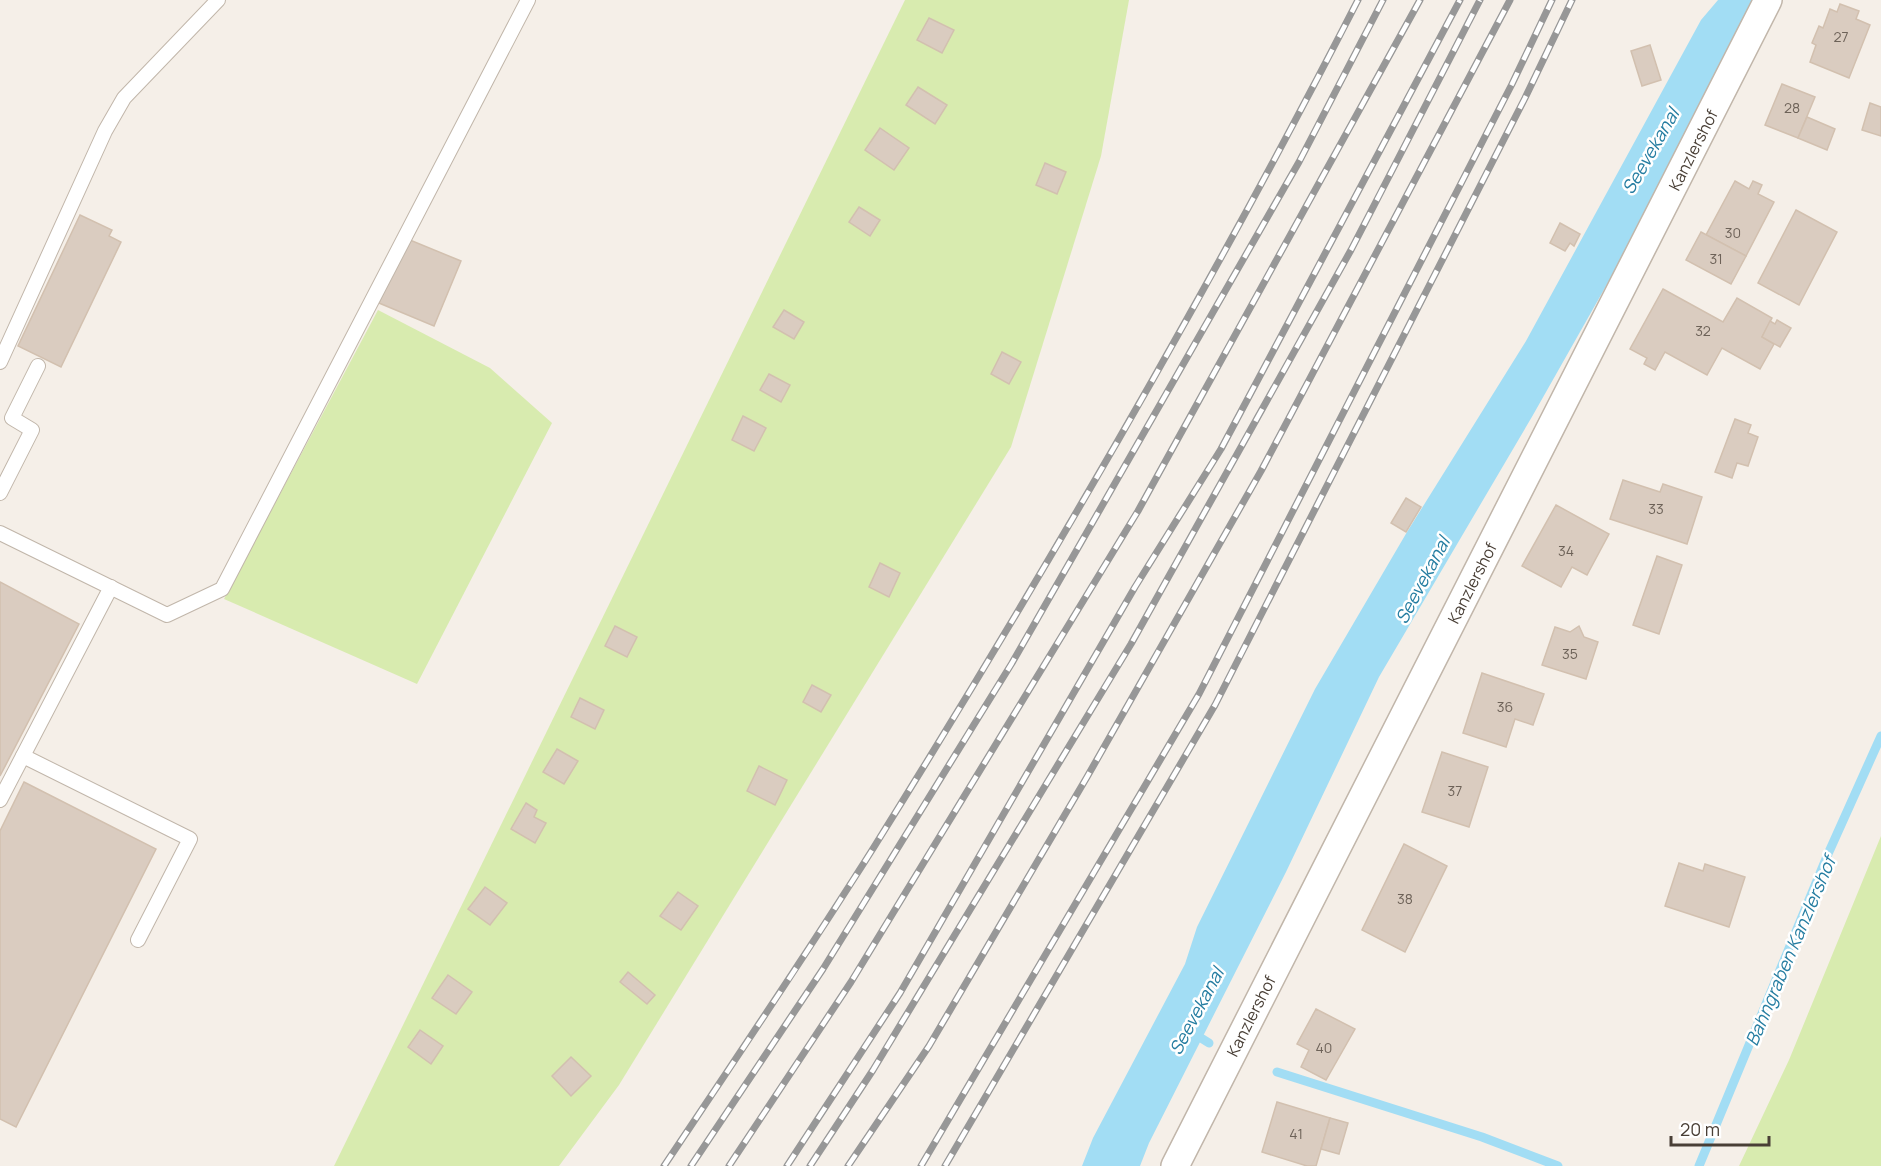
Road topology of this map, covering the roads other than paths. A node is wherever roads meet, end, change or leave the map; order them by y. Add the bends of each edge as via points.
1 (218, 0) edge
2 (528, 0) edge
3 (1768, 0) edge
4 (0, 362) edge
5 (38, 366) dead end
6 (0, 492) edge
7 (0, 533) edge
8 (111, 587) junction
9 (23, 756) junction
10 (0, 801) edge
11 (138, 940) dead end
12 (1175, 1166) edge

1 - 4 lane via 124,99 105,131
2 - 8 lane via 222,589 167,615
3 - 12 street, Kanzlershof
5 - 6 lane via 12,418 32,430
7 - 8 lane
8 - 9 lane
9 - 10 lane
9 - 11 lane via 190,839

